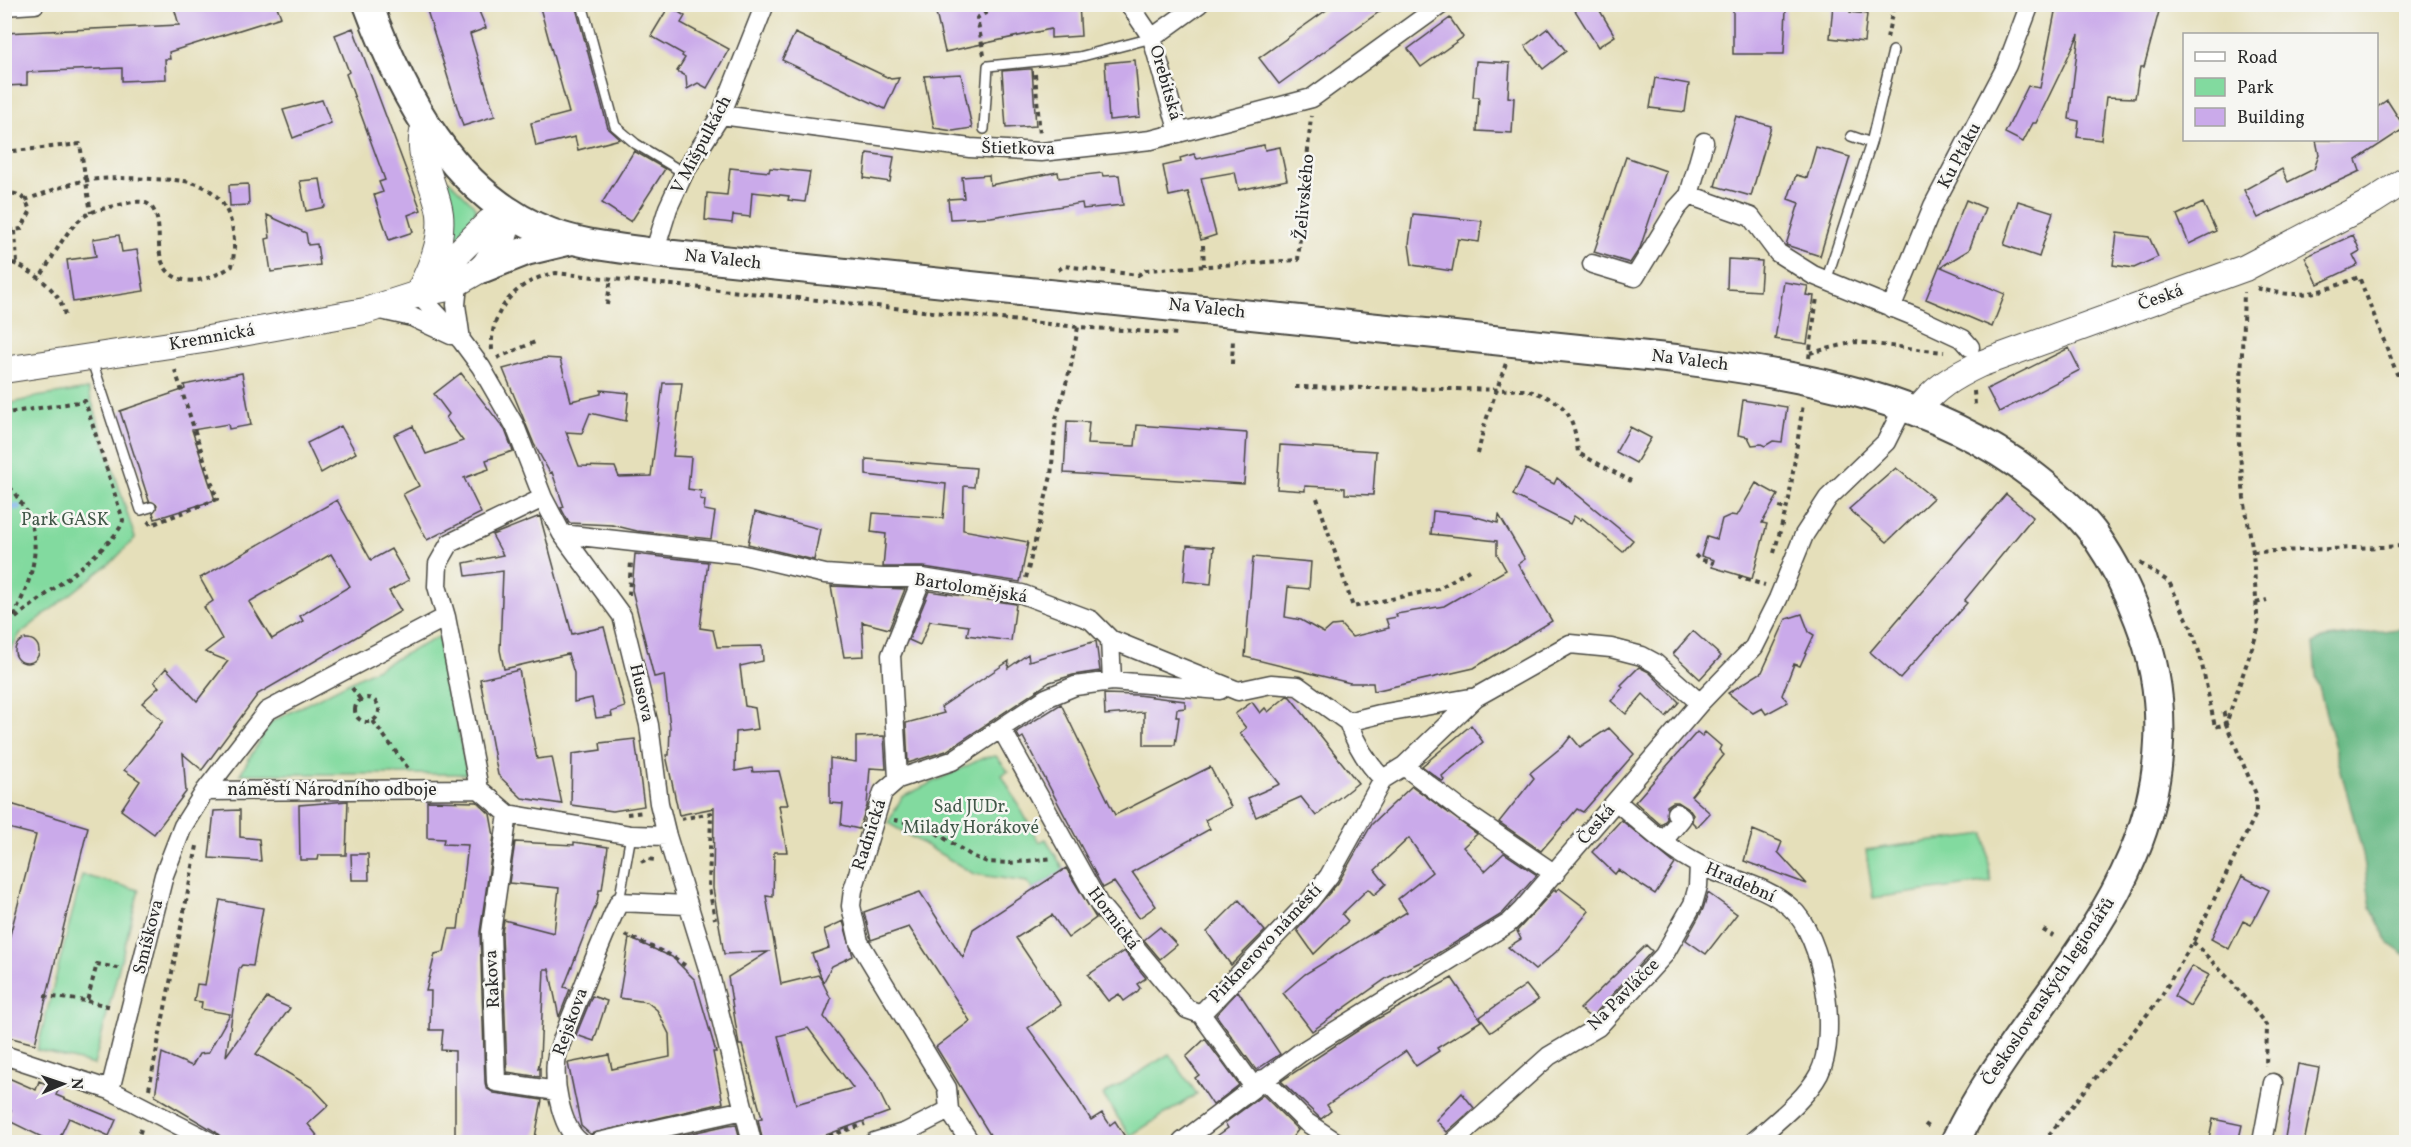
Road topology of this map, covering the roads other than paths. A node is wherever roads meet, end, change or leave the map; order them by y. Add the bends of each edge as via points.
1 (34, 4) edge
2 (368, 4) edge
3 (582, 4) edge
4 (765, 4) edge
5 (1129, 4) edge
6 (1199, 4) edge
7 (1442, 4) edge
8 (2030, 4) edge
9 (4, 6) edge
10 (1152, 38) junction
11 (1893, 51) dead end
12 (721, 115) junction
13 (426, 124) junction
14 (984, 129) dead end
15 (1179, 133) junction
16 (1851, 136) dead end
17 (1704, 142) dead end
18 (1871, 143) junction
19 (684, 173) junction
20 (2406, 180) edge
21 (1689, 195) junction
22 (506, 208) junction
23 (573, 240) junction
24 (654, 253) junction
25 (1592, 264) dead end
26 (483, 268) junction
27 (1823, 280) junction
28 (458, 284) junction
29 (418, 294) junction
30 (1892, 308) junction
31 (375, 309) junction
32 (461, 340) junction
33 (1970, 347) road end
34 (91, 357) junction
35 (4, 370) edge
36 (1911, 409) junction
37 (543, 498) junction
38 (151, 507) dead end
39 (562, 534) junction
40 (922, 578) junction
41 (446, 617) junction
42 (1110, 639) junction
43 (1112, 681) junction
44 (1238, 691) junction
45 (1476, 697) junction
46 (1700, 703) junction
47 (1348, 722) junction
48 (1001, 728) junction
49 (1404, 766) junction
50 (898, 779) junction
51 (1383, 779) junction
52 (480, 789) junction
53 (205, 791) junction
54 (1617, 802) junction
55 (1676, 813) dead end
56 (508, 814) junction
57 (631, 835) junction
58 (662, 837) junction
59 (1663, 841) junction
60 (1699, 865) junction
61 (1554, 874) junction
62 (619, 902) junction
63 (687, 905) junction
64 (1201, 1014) junction
65 (4, 1055) edge
66 (1258, 1083) junction
67 (2273, 1083) road end
68 (110, 1090) junction
69 (557, 1091) junction
70 (744, 1110) junction
71 (949, 1110) junction
72 (211, 1143) edge
73 (580, 1143) edge
74 (598, 1143) edge
75 (752, 1143) edge
76 (874, 1143) edge
77 (970, 1143) edge
78 (1182, 1143) edge
79 (1336, 1143) edge
80 (1453, 1143) edge
81 (1753, 1143) edge
82 (1955, 1143) edge
83 (2262, 1143) edge

1 - 9 street
2 - 13 main road, Na Valech
3 - 19 lane via 615,126 636,144
4 - 12 street, V Mišpulkách
5 - 10 street, Orebitská
6 - 10 street
7 - 15 street, Štietkova via 1312,99
8 - 30 street, Ku Ptáku via 2007,65 1933,206
10 - 14 lane via 1079,57 988,66
10 - 15 street, Orebitská
11 - 18 lane
12 - 15 street, Štietkova via 970,148 1041,152 1151,140
12 - 19 street, V Mišpulkách
13 - 22 main road, Na Valech via 466,175
13 - 29 street via 421,141 440,225 437,247
16 - 18 lane
17 - 21 street
18 - 27 lane
19 - 24 street, V Mišpulkách
20 - 36 street, Česká via 2245,268 1980,364
21 - 25 street via 1635,277
21 - 27 street via 1751,217 1778,253
22 - 23 main road, Na Valech via 537,228
22 - 26 street via 504,236
22 - 29 street
23 - 24 main road, Na Valech
23 - 26 main road via 526,251
24 - 36 main road, Na Valech via 1676,359 1806,380
26 - 28 street, Kremnická
27 - 30 street
28 - 29 street, Kremnická
28 - 32 street via 456,305
29 - 31 street, Kremnická
29 - 32 street, Husova
30 - 33 street via 1963,339
31 - 32 street via 412,317
31 - 34 street, Kremnická
32 - 37 street, Husova via 515,426
34 - 35 street, Kremnická
34 - 38 lane via 141,510
36 - 46 street, Česká via 1887,442 1828,498 1804,535 1754,647
36 - 82 main road, Československých legionářů via 1985,442 2051,489 2091,530 2115,566 2146,637 2155,671 2160,738 2153,799 2118,887 2078,954 1982,1091
37 - 39 street, Husova
37 - 41 street via 450,543 438,564 437,586
39 - 40 street, Bartolomějská via 740,554 825,574
39 - 58 street, Husova via 622,616 649,724
40 - 42 street, Bartolomějská via 1022,594 1091,620
40 - 50 street via 891,655
41 - 52 street
41 - 53 street, náměstí Národního odboje via 267,711
42 - 43 street
42 - 44 street, Bartolomějská
43 - 44 street, Radnická
43 - 48 street, Radnická via 1060,692
44 - 47 street via 1271,684 1298,686
45 - 46 street, Pirknerovo náměstí via 1570,644 1642,656
45 - 47 street, Pirknerovo náměstí
45 - 49 street, Pirknerovo náměstí
46 - 54 street, Česká
47 - 51 street via 1368,765
48 - 50 street, Radnická via 952,761
48 - 64 street, Hornická via 1099,904 1187,1009
49 - 51 street, Pirknerovo náměstí
49 - 61 street
50 - 71 street, Radnická via 883,792 851,906 859,942 947,1089
51 - 64 street, Pirknerovo náměstí via 1329,876
52 - 53 street, náměstí Národního odboje
52 - 56 street
53 - 68 street, Smíškova via 183,826 164,875
54 - 59 street, Hradební
54 - 61 street, Česká
55 - 59 street via 1682,818
56 - 57 street
56 - 69 street, Rakova via 491,932 496,1082
57 - 58 street
57 - 62 lane
58 - 63 street, Husova
59 - 60 street, Hradební
60 - 80 street, Na Pavláčce via 1693,904 1664,955 1598,1027 1549,1056
60 - 81 street, Hradební via 1767,891 1791,908 1808,930 1823,975 1827,1033 1825,1059 1818,1076
61 - 66 street, Česká via 1509,923 1373,1006
62 - 63 street
62 - 69 street, Rejskova via 558,1053
63 - 70 street, Husova via 710,975
64 - 66 street, Hornická
65 - 68 street
66 - 78 street, Česká
66 - 79 street, Hornická
67 - 83 street
68 - 72 street
69 - 73 street, Rejskova via 566,1122
70 - 74 street
70 - 75 street, Husova
71 - 76 street
71 - 77 street, Radnická

